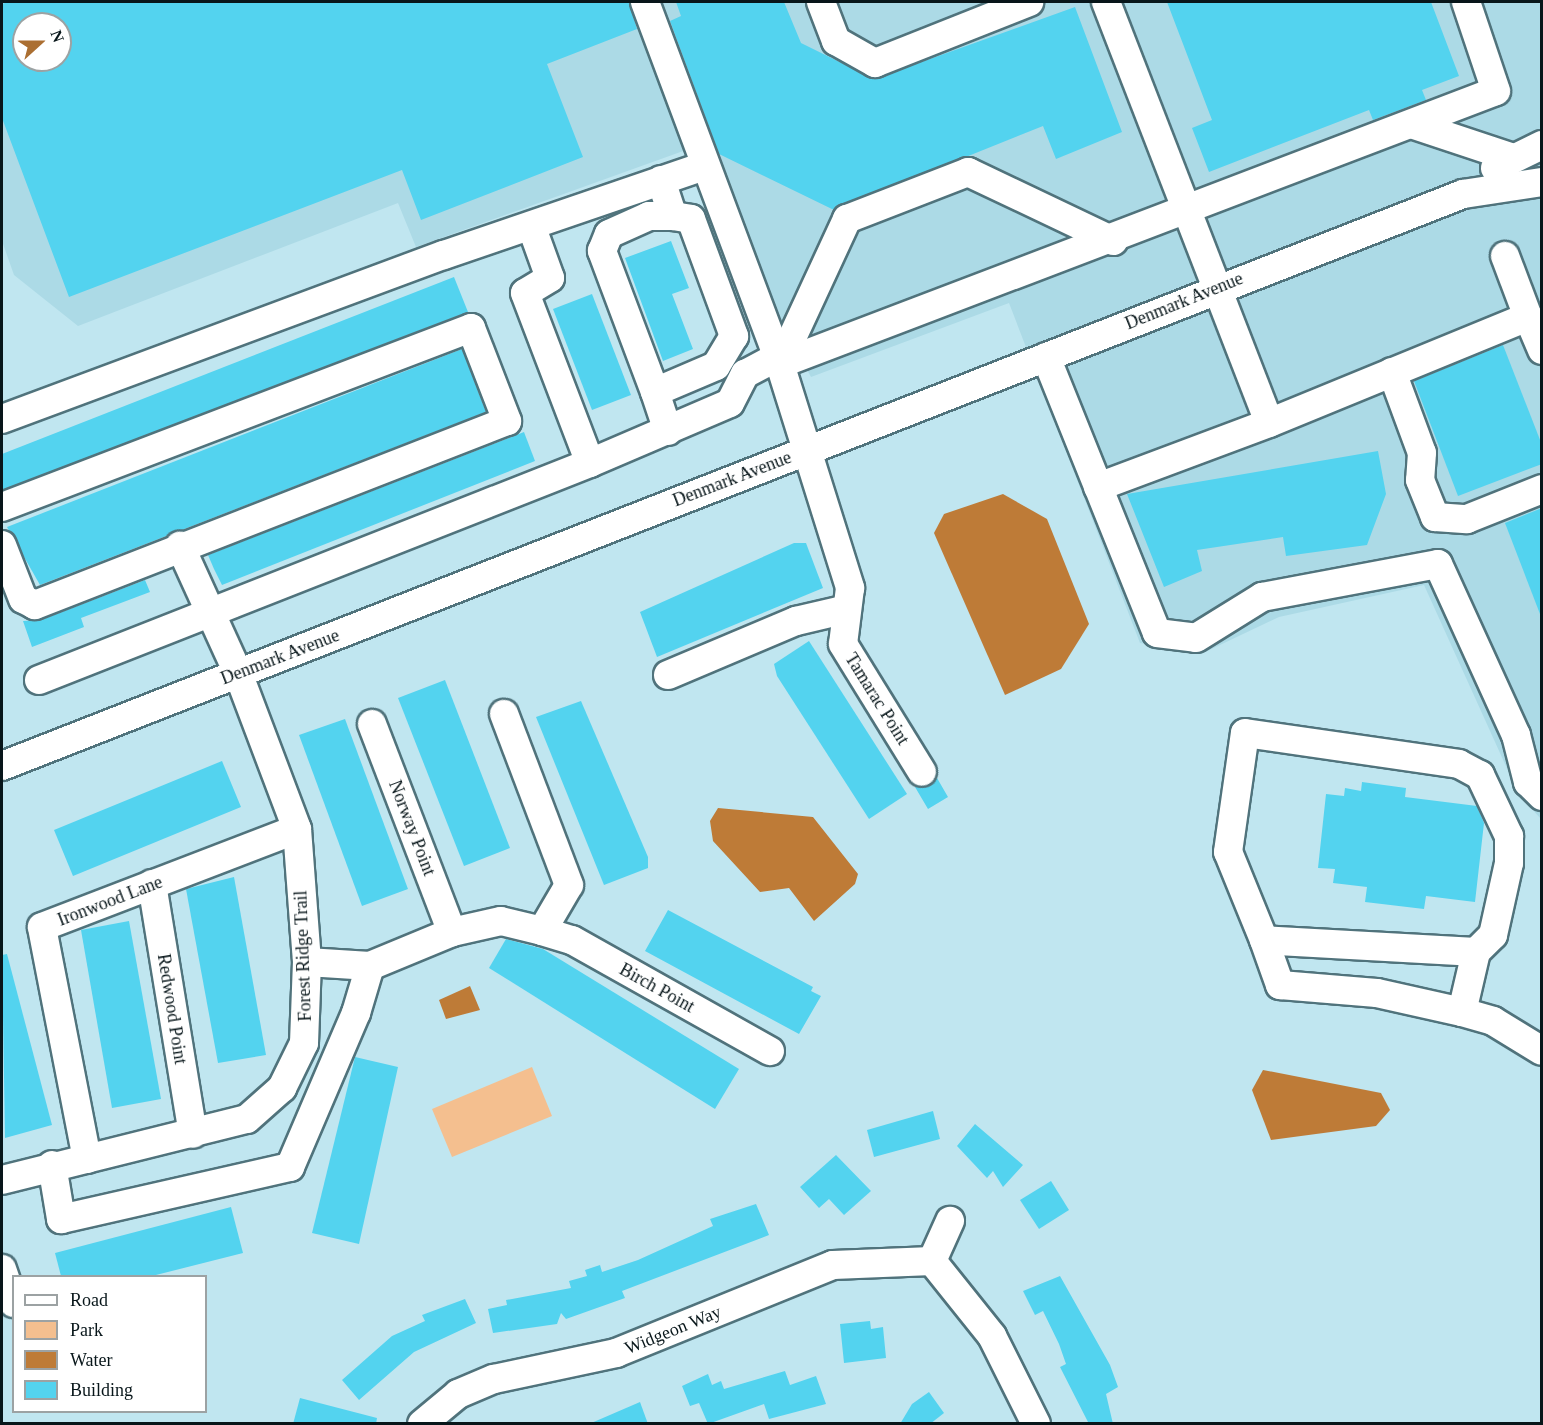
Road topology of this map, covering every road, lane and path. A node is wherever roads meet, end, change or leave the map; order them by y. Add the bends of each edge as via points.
1 (645, 2) edge
2 (821, 2) edge
3 (1029, 2) edge
4 (1106, 2) edge
5 (1466, 2) edge
6 (1411, 124) junction
7 (1542, 145) edge
8 (1510, 157) junction
9 (704, 166) junction
10 (661, 180) junction
11 (1542, 182) edge
12 (1463, 194) junction
13 (1189, 212) junction
14 (673, 216) junction
15 (532, 228) junction
16 (1113, 241) junction
17 (1505, 256) dead end
18 (1214, 288) junction
19 (1528, 317) junction
20 (1542, 350) edge
21 (1046, 357) junction
22 (778, 361) junction
23 (1392, 372) junction
24 (655, 392) junction
25 (2, 419) edge
26 (1269, 423) junction
27 (668, 431) junction
28 (803, 452) junction
29 (590, 463) junction
30 (1098, 487) junction
31 (1542, 489) edge
32 (2, 507) edge
33 (2, 545) edge
34 (180, 546) junction
35 (209, 609) junction
36 (847, 609) junction
37 (238, 674) junction
38 (668, 675) dead end
39 (39, 680) dead end
40 (504, 714) dead end
41 (372, 724) dead end
42 (2, 766) edge
43 (922, 772) dead end
44 (1542, 796) edge
45 (297, 829) junction
46 (152, 885) junction
47 (542, 931) junction
48 (452, 932) junction
49 (1264, 940) junction
50 (1476, 952) junction
51 (307, 962) junction
52 (370, 966) junction
53 (1462, 1012) junction
54 (770, 1051) dead end
55 (1542, 1051) edge
56 (193, 1134) junction
57 (87, 1159) junction
58 (52, 1165) junction
59 (2, 1180) edge
60 (950, 1221) dead end
61 (932, 1262) junction
62 (2, 1269) edge
63 (12, 1297) edge
64 (422, 1424) edge
65 (1036, 1424) edge

1 - 9 street, Tamarac Point
2 - 3 street via 836,41 875,63
4 - 13 street
5 - 6 street via 1496,91
6 - 8 street
6 - 13 street
7 - 8 street, Denmark Avenue
8 - 12 street, Denmark Avenue
9 - 10 street
9 - 22 street, Tamarac Point
10 - 14 street
10 - 15 street
11 - 12 street, Denmark Avenue
12 - 18 street, Denmark Avenue
13 - 16 street
13 - 18 street
14 - 24 street via 649,216 609,234 602,251
14 - 24 street via 691,219 734,336 716,366
15 - 25 street via 410,267
15 - 29 street via 550,278 525,293
16 - 22 street
16 - 22 street via 968,172 847,219
17 - 19 street
18 - 21 street, Denmark Avenue
18 - 26 street
19 - 20 street
19 - 23 street
21 - 28 street, Denmark Avenue
21 - 30 street
22 - 27 street via 745,374 730,403
22 - 28 street, Tamarac Point
23 - 26 street
23 - 31 street via 1422,453 1420,480 1435,517 1467,519
24 - 27 street
26 - 30 street
27 - 29 street
28 - 36 street, Tamarac Point via 850,588
28 - 37 street, Denmark Avenue
29 - 35 street
30 - 44 street via 1157,633 1196,638 1263,597 1438,564 1516,735 1528,782
32 - 34 street via 471,328 507,421
33 - 34 street via 23,599 35,605
34 - 35 street, Forest Ridge Trail
35 - 37 street, Forest Ridge Trail
35 - 39 street
36 - 38 street via 796,621
36 - 43 street, Tamarac Point via 843,644
37 - 42 street, Denmark Avenue
37 - 45 street, Forest Ridge Trail
40 - 47 street via 569,885
41 - 48 street, Norway Point
45 - 46 street, Ironwood Lane
45 - 51 street, Forest Ridge Trail
46 - 56 street, Redwood Point
46 - 57 street, Ironwood Lane via 42,927
47 - 48 street, Birch Point via 501,921
47 - 54 street, Birch Point via 572,940
48 - 52 street, Birch Point
49 - 50 street
49 - 50 street via 1228,852 1245,733 1459,764 1480,775 1509,836 1509,863 1494,935
49 - 53 street via 1280,985 1377,993
50 - 53 street
51 - 52 street, Birch Point
51 - 56 street, Forest Ridge Trail via 304,1043 282,1088 247,1119
52 - 58 street via 356,1013 290,1167 61,1219
53 - 55 street via 1493,1021
56 - 57 street, Forest Ridge Trail
57 - 58 street, Forest Ridge Trail
58 - 59 street, Forest Ridge Trail
60 - 61 street
61 - 64 street, Widgeon Way via 833,1264 616,1353 494,1379 458,1394
61 - 65 street via 992,1336
62 - 63 street

